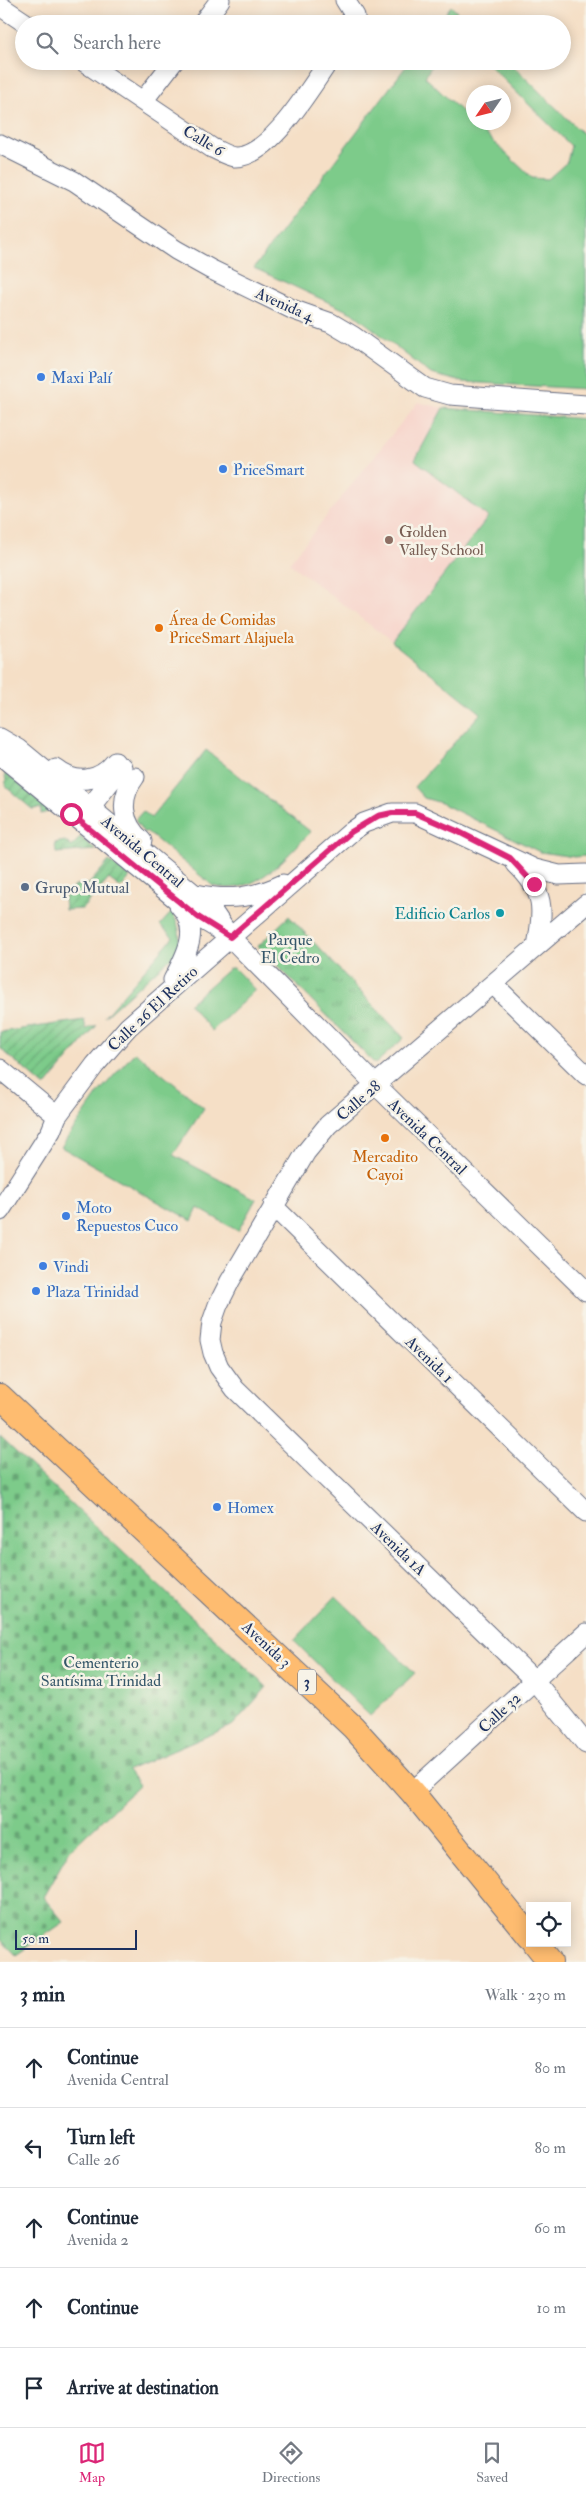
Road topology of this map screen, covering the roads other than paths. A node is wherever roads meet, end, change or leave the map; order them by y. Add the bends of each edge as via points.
1 (220, 0) edge
2 (0, 6) edge
3 (209, 15) edge
4 (15, 16) edge
5 (96, 70) edge
6 (167, 70) edge
7 (322, 70) edge
8 (143, 101) junction
9 (0, 144) edge
10 (586, 405) edge
11 (0, 737) edge
12 (0, 754) edge
13 (125, 769) junction
14 (54, 777) junction
15 (35, 785) junction
16 (94, 810) junction
17 (510, 858) junction
18 (302, 874) junction
19 (586, 874) edge
20 (171, 884) junction
21 (195, 894) junction
22 (586, 904) edge
23 (217, 918) junction
24 (248, 922) junction
25 (230, 937) junction
26 (537, 946) junction
27 (493, 984) junction
28 (168, 990) junction
29 (0, 1069) edge
30 (586, 1074) edge
31 (375, 1084) junction
32 (57, 1116) junction
33 (273, 1206) junction
34 (0, 1211) edge
35 (586, 1291) edge
36 (213, 1353) joint
37 (0, 1396) edge
38 (586, 1512) edge
39 (586, 1633) edge
40 (534, 1680) junction
41 (586, 1744) edge
42 (412, 1792) junction
43 (526, 1932) edge
44 (538, 1947) edge
45 (550, 1962) edge

1 - 3 street
2 - 4 street
5 - 8 street, Calle 6
6 - 8 street
7 - 8 street, Calle 6 via 272,138 245,156 232,157 212,148
9 - 10 street, Avenida 4 via 74,181 176,250 210,269 294,310 331,323 425,388 450,395
11 - 13 street via 27,746 73,779 94,778
11 - 14 street, Avenida Central
12 - 14 street via 15,758 37,775
12 - 15 street, Avenida Central
13 - 16 street via 95,801
13 - 20 street via 125,817 138,837 168,862
14 - 16 street, Avenida Central
15 - 16 street via 52,789 77,809
15 - 20 street, Avenida Central
16 - 20 street, Avenida Central
16 - 23 street via 100,826 203,911
17 - 18 street via 415,813 403,812 378,816 351,832
17 - 19 street via 547,873
17 - 26 street via 540,895 542,919
18 - 21 street via 267,891 243,898 216,899
18 - 24 street, Calle 26 El Retiro
20 - 21 street, Avenida Central
20 - 25 street, Avenida Central via 198,917
20 - 28 street via 192,931 186,955
21 - 23 street, Avenida Central
22 - 26 street, Calle 28
23 - 24 street
23 - 25 street, Avenida Central
24 - 25 street, Calle 26 El Retiro
25 - 28 street, Calle 26 El Retiro
25 - 31 street, Avenida Central
26 - 27 street, Calle 28
27 - 30 street
27 - 31 street, Calle 28
28 - 32 street, Calle 26 El Retiro via 111,1044
29 - 32 street
31 - 33 street, Calle 28 via 316,1138
31 - 35 street, Avenida Central
32 - 34 street, Calle 26 El Retiro via 51,1131
33 - 36 street, Calle 28 via 218,1305 210,1340
33 - 38 street, Avenida 1
36 - 40 street, Avenida 1A via 235,1389
37 - 42 main road, Avenida 3 / 3 via 315,1690
39 - 40 street, Calle 32
40 - 41 street, Avenida 1A
40 - 42 street, Calle 32
42 - 43 main road, Avenida 3 / 3
44 - 45 main road

